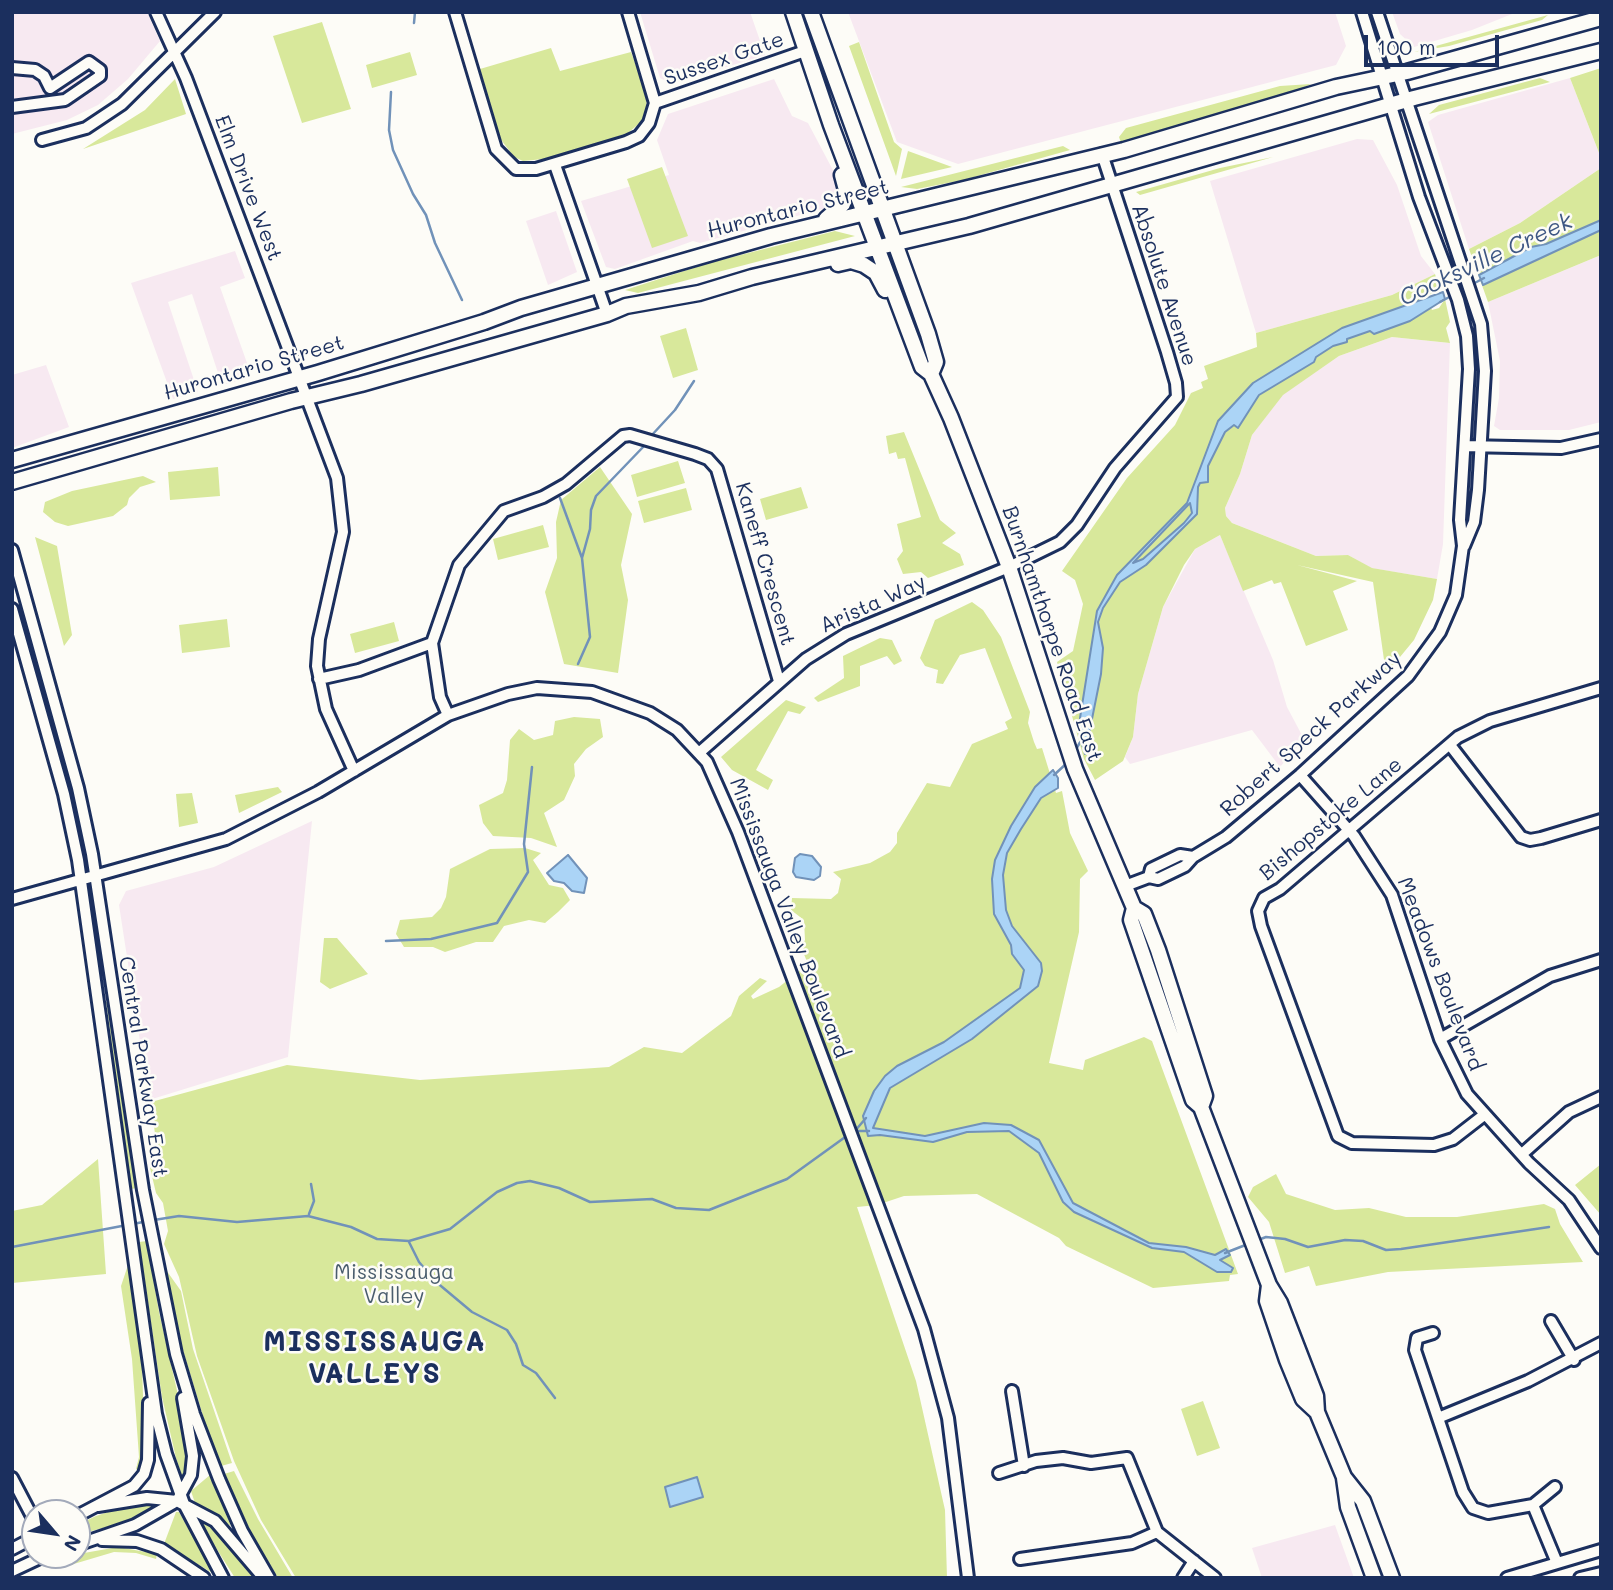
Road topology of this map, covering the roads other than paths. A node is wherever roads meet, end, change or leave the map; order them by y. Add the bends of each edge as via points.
1 (156, 12) edge
2 (215, 12) edge
3 (456, 12) edge
4 (628, 12) edge
5 (793, 12) edge
6 (811, 12) edge
7 (1362, 12) edge
8 (1377, 12) edge
9 (1601, 18) edge
10 (1601, 49) edge
11 (174, 51) junction
12 (805, 51) junction
13 (12, 68) edge
14 (1389, 75) junction
15 (1405, 101) junction
16 (655, 103) junction
17 (1390, 106) junction
18 (12, 107) edge
19 (835, 134) junction
20 (42, 140) dead end
21 (1102, 154) junction
22 (555, 165) junction
23 (1111, 184) junction
24 (881, 209) junction
25 (864, 213) junction
26 (780, 233) junction
27 (894, 244) junction
28 (877, 248) junction
29 (752, 277) junction
30 (599, 286) junction
31 (607, 314) junction
32 (910, 335) junction
33 (931, 374) junction
34 (299, 378) junction
35 (307, 396) junction
36 (1601, 439) edge
37 (1465, 446) junction
38 (1481, 446) junction
39 (12, 460) edge
40 (12, 482) edge
41 (1463, 546) junction
42 (12, 550) edge
43 (1009, 567) junction
44 (18, 591) edge
45 (12, 609) edge
46 (432, 643) junction
47 (319, 679) junction
48 (779, 681) junction
49 (1601, 688) edge
50 (448, 715) junction
51 (1450, 745) junction
52 (700, 752) junction
53 (354, 771) junction
54 (1300, 775) junction
55 (1601, 820) edge
56 (1349, 831) junction
57 (94, 877) junction
58 (80, 880) junction
59 (1125, 886) junction
60 (12, 899) edge
61 (1601, 960) edge
62 (1440, 1039) junction
63 (1601, 1097) edge
64 (1484, 1115) junction
65 (1522, 1154) junction
66 (1601, 1248) edge
67 (1551, 1321) dead end
68 (1433, 1333) dead end
69 (1601, 1343) edge
70 (176, 1354) junction
71 (1574, 1360) junction
72 (149, 1376) junction
73 (1012, 1391) dead end
74 (1438, 1418) junction
75 (1024, 1466) junction
76 (999, 1473) dead end
77 (1344, 1477) junction
78 (12, 1478) edge
79 (1555, 1487) dead end
80 (23, 1499) edge
81 (181, 1500) junction
82 (1533, 1505) junction
83 (98, 1506) junction
84 (91, 1509) edge
85 (1157, 1532) junction
86 (96, 1540) junction
87 (91, 1541) edge
88 (1601, 1550) edge
89 (1020, 1559) dead end
90 (1194, 1561) junction
91 (1556, 1563) junction
92 (1601, 1573) edge
93 (204, 1578) edge
94 (223, 1578) edge
95 (267, 1578) edge
96 (968, 1578) edge
97 (1183, 1578) edge
98 (1215, 1578) edge
99 (1374, 1578) edge
100 (1392, 1578) edge
101 (1507, 1578) edge
102 (1580, 1578) edge

1 - 11 street, Elm Drive West
2 - 11 street
3 - 22 street via 496,149 516,169
4 - 16 street
5 - 12 main road
6 - 24 main road, Burnhamthorpe Road East
7 - 14 street, Robert Speck Parkway
8 - 14 street, Robert Speck Parkway
9 - 14 main road, Hurontario Street
10 - 15 main road, Hurontario Street
11 - 20 street via 120,106 86,128
11 - 34 street, Elm Drive West
12 - 16 street, Sussex Gate
12 - 19 main road
13 - 18 street via 35,70 50,88 89,62 100,70 100,76 65,100
14 - 15 street, Robert Speck Parkway
14 - 17 street, Robert Speck Parkway
14 - 21 main road, Hurontario Street
15 - 17 main road, Hurontario Street
15 - 38 street, Robert Speck Parkway via 1472,291 1484,351
16 - 22 street via 639,136
17 - 23 main road, Hurontario Street
17 - 37 street, Robert Speck Parkway via 1467,336
19 - 25 main road, Burnhamthorpe Road East
19 - 26 main road via 831,145 846,190 839,210
21 - 23 street, Absolute Avenue
21 - 24 main road, Hurontario Street
22 - 30 street
23 - 27 main road, Hurontario Street
23 - 43 street, Absolute Avenue via 1167,352 1177,397 1115,468 1077,525 1060,542
24 - 25 main road, Hurontario Street
24 - 27 main road, Burnhamthorpe Road East
25 - 26 main road, Hurontario Street
25 - 28 main road, Burnhamthorpe Road East
26 - 30 main road, Hurontario Street
27 - 28 main road, Hurontario Street
27 - 33 main road, Burnhamthorpe Road East via 936,362
28 - 29 main road, Hurontario Street
28 - 32 main road, Burnhamthorpe Road East
29 - 31 main road, Hurontario Street
29 - 32 main road via 765,282 851,261 859,263 881,279 897,321
30 - 31 street
30 - 34 main road, Hurontario Street
31 - 35 main road, Hurontario Street
32 - 33 main road, Burnhamthorpe Road East via 922,368
33 - 43 main road, Burnhamthorpe Road East
34 - 35 street, Elm Drive West
34 - 39 main road, Hurontario Street
35 - 40 main road, Hurontario Street
35 - 47 street, Elm Drive West via 337,478 342,506 343,532 319,639
36 - 38 street via 1561,448
37 - 38 street
37 - 41 street, Robert Speck Parkway via 1460,520
38 - 41 street, Robert Speck Parkway via 1474,522
41 - 54 street, Robert Speck Parkway via 1456,595 1424,657 1389,696
42 - 44 street, Central Parkway East
43 - 48 street, Arista Way via 846,634
43 - 59 main road, Burnhamthorpe Road East via 1075,769
44 - 57 street, Central Parkway East via 78,788
45 - 58 street, Central Parkway East via 64,794
46 - 47 street via 359,670
46 - 48 street, Kaneff Crescent via 459,565 504,511 566,484 623,436 634,436 708,459 717,469
46 - 50 street, Kaneff Crescent via 440,697
47 - 53 street, Elm Drive West via 326,709
48 - 52 street, Arista Way
49 - 51 street, Bishopstoke Lane via 1479,725
50 - 52 street, Mississauga Valley Boulevard via 537,688 577,690 650,713
50 - 53 street, Mississauga Valley Boulevard
51 - 55 street via 1521,837 1541,838
51 - 56 street, Bishopstoke Lane
52 - 96 street, Mississauga Valley Boulevard via 752,867 942,1387
53 - 57 street, Mississauga Valley Boulevard via 226,839
54 - 56 street, Meadows Boulevard
54 - 59 street, Robert Speck Parkway via 1185,866 1158,879 1149,877
56 - 62 street, Meadows Boulevard via 1396,904
56 - 64 street, Bishopstoke Lane via 1280,890 1264,898 1258,911 1334,1128 1338,1136 1352,1143 1434,1145 1453,1139
57 - 58 street, Mississauga Valley Boulevard
57 - 70 street, Central Parkway East via 143,1190
58 - 60 street, Mississauga Valley Boulevard
58 - 72 street, Central Parkway East
59 - 77 main road, Burnhamthorpe Road East via 1134,908 1144,914 1158,950 1205,1096 1201,1107
61 - 62 street via 1550,976
62 - 64 street, Meadows Boulevard via 1462,1084
63 - 65 street via 1569,1112
64 - 65 street, Meadows Boulevard
65 - 66 street, Meadows Boulevard via 1569,1200
67 - 71 street
68 - 74 street via 1417,1338 1415,1350
69 - 71 street
70 - 81 street via 193,1456
70 - 95 street, Central Parkway East via 219,1479
71 - 74 street
72 - 81 street, Central Parkway East
72 - 83 street via 146,1472 134,1486
73 - 75 street
74 - 82 street via 1463,1492 1473,1508 1488,1513
75 - 76 street
75 - 85 street via 1063,1458 1091,1463 1127,1458
77 - 99 main road, Burnhamthorpe Road East via 1348,1507
77 - 100 main road, Burnhamthorpe Road East via 1363,1501
78 - 80 street
79 - 82 street
81 - 83 street
81 - 86 street
81 - 94 street, Central Parkway East
81 - 95 street via 215,1521
82 - 91 street
83 - 84 street
85 - 89 street via 1132,1543
85 - 90 street
86 - 87 street
86 - 93 street via 136,1541 161,1549
88 - 91 street
90 - 97 street
90 - 98 street
91 - 101 street
92 - 102 street

